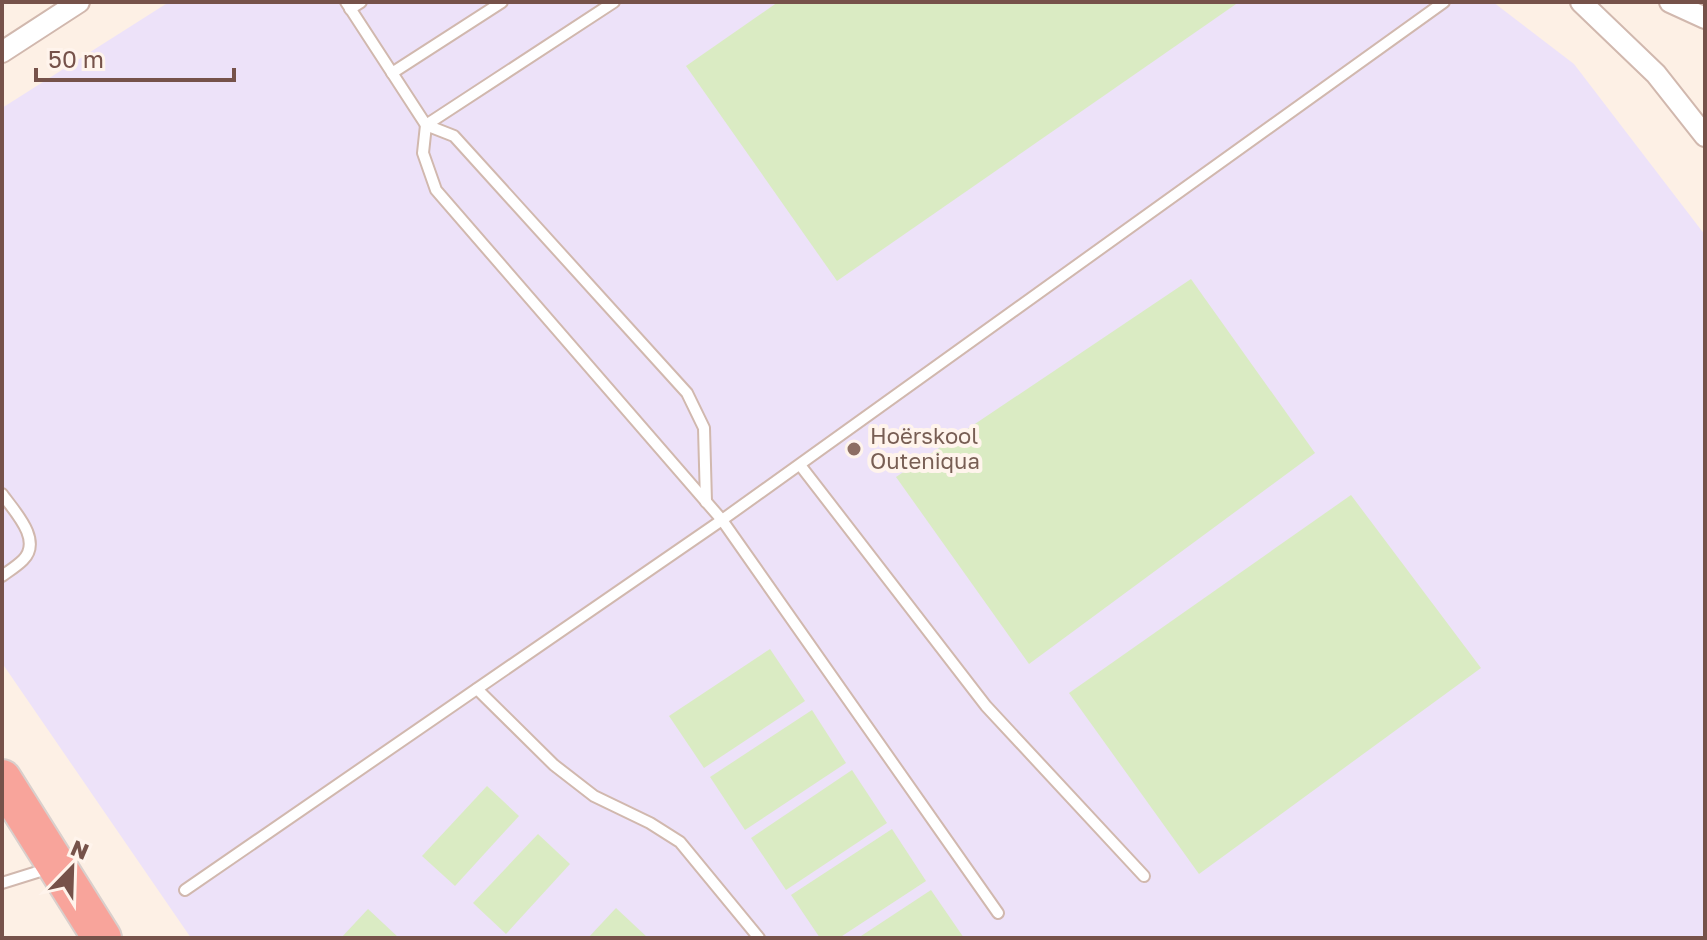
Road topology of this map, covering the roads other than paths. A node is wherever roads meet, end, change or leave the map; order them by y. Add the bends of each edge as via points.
1 (79, 2) edge
2 (361, 2) edge
3 (502, 2) edge
4 (614, 2) edge
5 (1444, 2) edge
6 (1581, 2) edge
7 (1670, 2) edge
8 (348, 5) edge
9 (1705, 18) edge
10 (2, 52) edge
11 (392, 73) junction
12 (426, 125) junction
13 (1705, 136) edge
14 (800, 465) junction
15 (2, 494) edge
16 (706, 502) junction
17 (722, 520) junction
18 (2, 576) edge
19 (477, 689) junction
20 (2, 779) edge
21 (57, 866) junction
22 (1144, 876) dead end
23 (2, 883) edge
24 (185, 890) dead end
25 (998, 913) dead end
26 (102, 938) edge
27 (759, 938) edge

1 - 10 street
2 - 8 lane
3 - 11 lane
4 - 12 lane
5 - 14 lane
6 - 13 street via 1656,74
7 - 9 street
8 - 11 lane
11 - 12 lane
12 - 16 lane via 423,153 436,190
12 - 16 lane via 454,136 687,393 704,428
14 - 17 lane
14 - 22 lane via 986,706
15 - 18 lane via 30,536 24,559
16 - 17 lane
17 - 19 lane
17 - 25 lane
19 - 24 lane
19 - 27 lane via 554,765 594,796 680,842
20 - 21 highway
21 - 23 lane
21 - 26 highway

